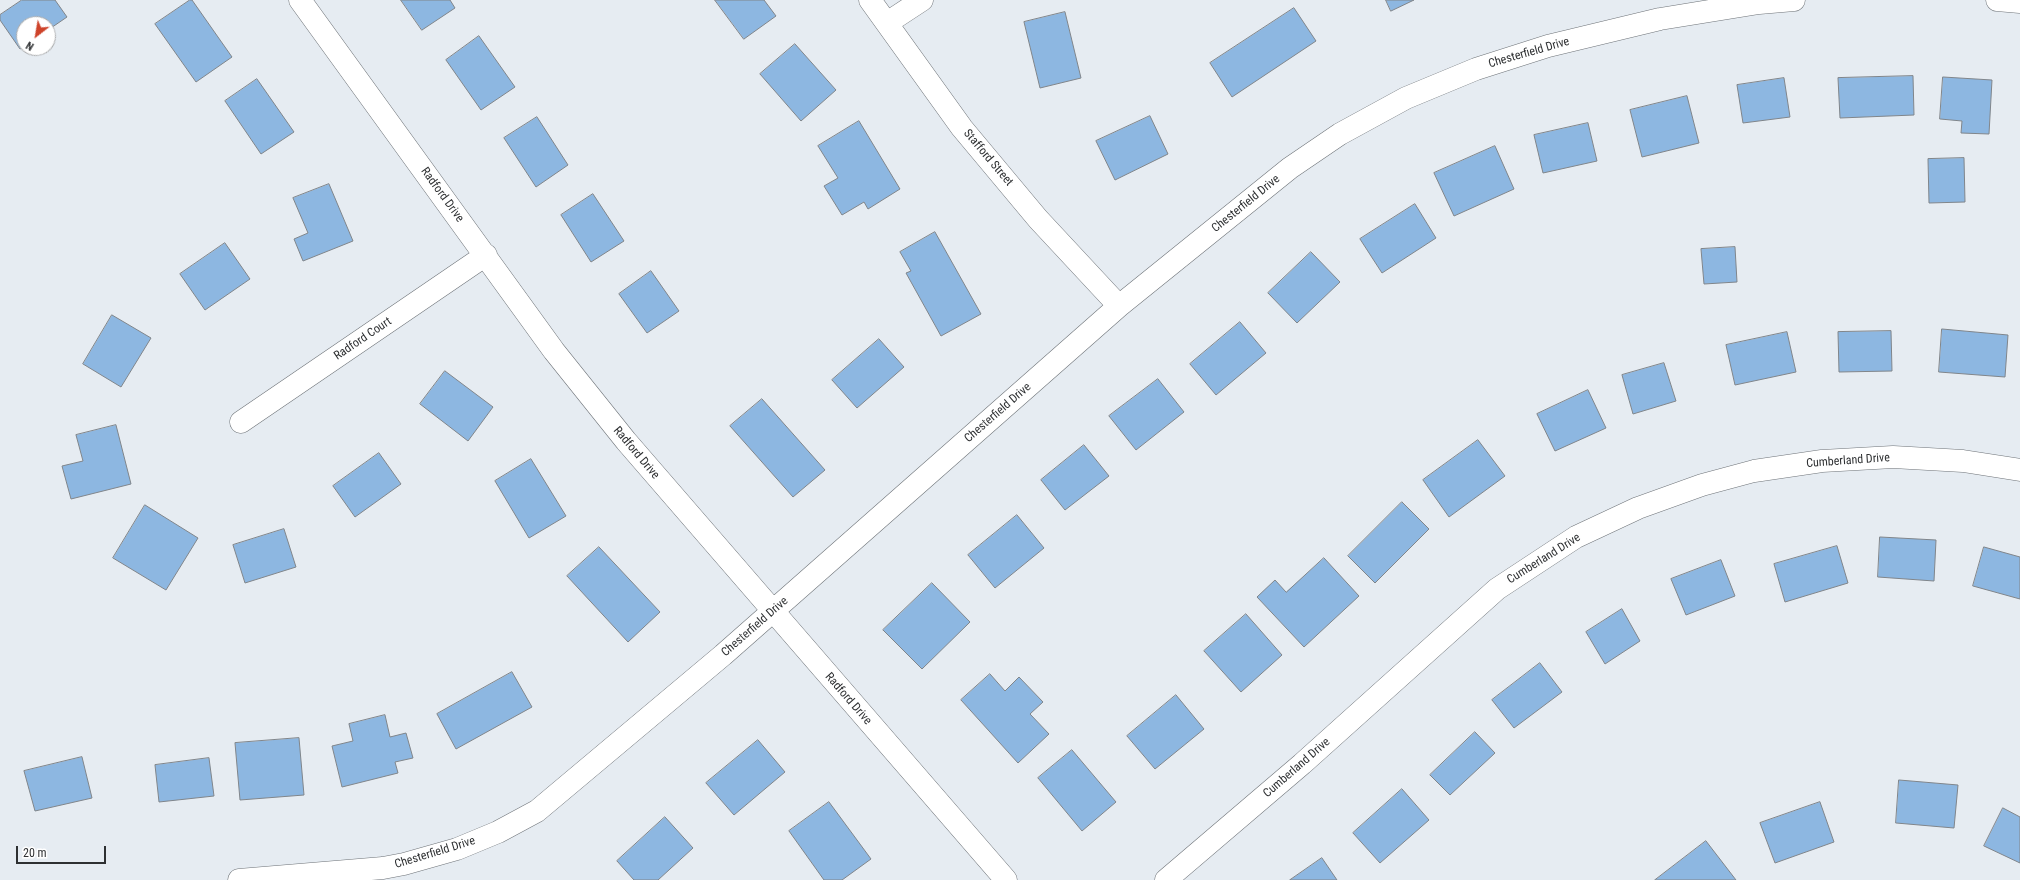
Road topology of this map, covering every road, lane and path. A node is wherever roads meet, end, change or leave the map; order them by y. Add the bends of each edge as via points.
1 (300, 0) edge
2 (870, 0) edge
3 (922, 0) edge
4 (1794, 0) edge
5 (1997, 0) edge
6 (2020, 2) edge
7 (887, 23) junction
8 (486, 255) junction
9 (1119, 306) junction
10 (241, 422) dead end
11 (2020, 470) edge
12 (772, 612) junction
13 (239, 880) edge
14 (1006, 880) edge
15 (1166, 880) edge

1 - 8 street, Radford Drive
2 - 7 street, Stafford Street
3 - 7 street
4 - 9 street, Chesterfield Drive via 1660,19 1548,46 1476,69 1406,98 1340,134 1290,168
5 - 6 street
7 - 9 street, Stafford Street via 962,128 1038,219
8 - 10 street, Radford Court
8 - 12 street, Radford Drive via 554,351 626,441
9 - 12 street, Chesterfield Drive
11 - 15 street, Cumberland Drive via 1963,461 1893,457 1822,461 1754,471 1702,485 1638,508 1576,537 1497,589 1302,764
12 - 13 street, Chesterfield Drive via 537,812 498,832 457,849 383,868
12 - 14 street, Radford Drive

